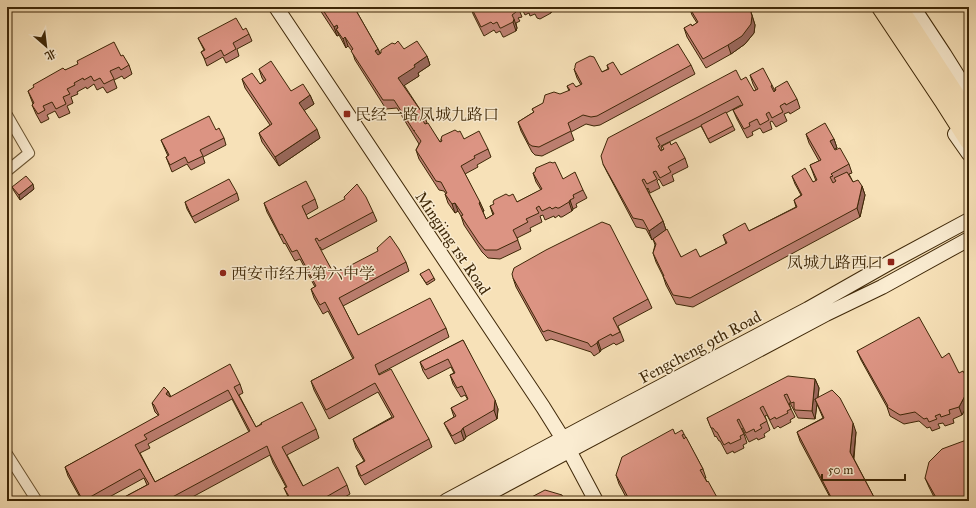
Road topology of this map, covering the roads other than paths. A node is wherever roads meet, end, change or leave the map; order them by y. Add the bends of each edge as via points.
1 (276, 7) edge
2 (871, 7) edge
3 (881, 7) edge
4 (898, 7) edge
5 (913, 7) edge
6 (969, 94) edge
7 (7, 115) edge
8 (969, 116) edge
9 (969, 141) edge
10 (969, 154) edge
11 (7, 171) edge
12 (969, 220) edge
13 (969, 239) edge
14 (566, 445) junction
15 (7, 454) edge
16 (36, 501) edge
17 (446, 501) edge
18 (474, 501) edge
19 (596, 501) edge

1 - 14 street, Mingjing 1st Road
2 - 10 street
3 - 9 highway
4 - 8 highway
5 - 6 street
7 - 11 street via 29,153
12 - 14 street, Fengcheng 9th Road via 808,309 584,427
13 - 14 street, Fengcheng 9th Road via 882,287
14 - 17 street, Fengcheng 9th Road
14 - 18 street, Fengcheng 9th Road
14 - 19 street, Mingjing 1st Road
15 - 16 street

